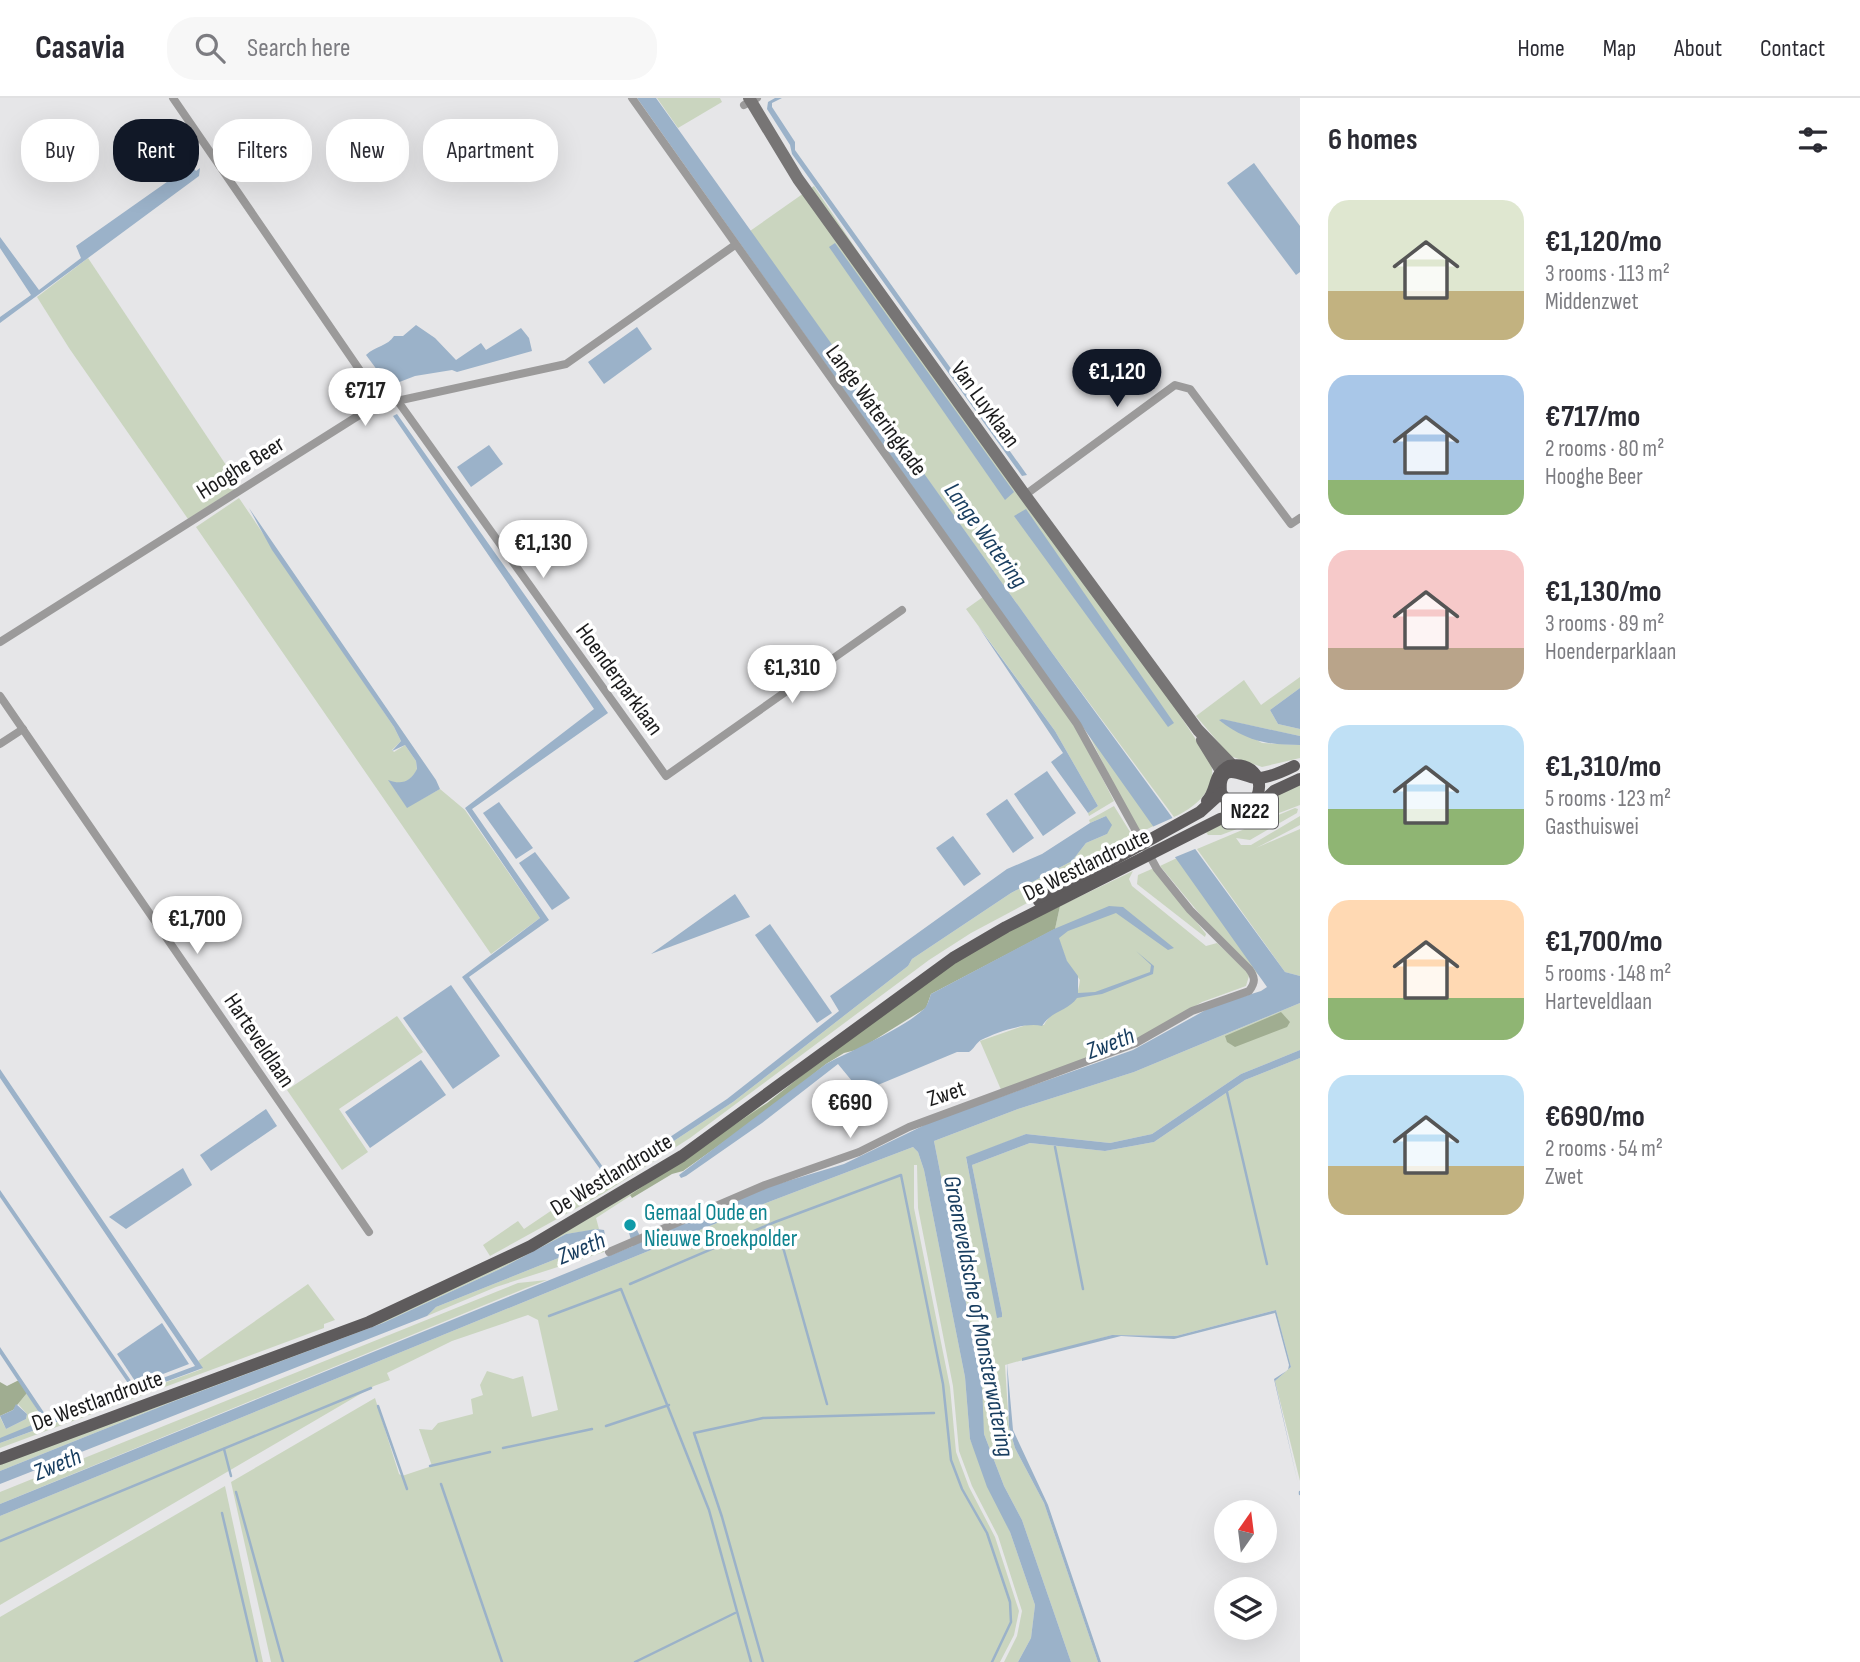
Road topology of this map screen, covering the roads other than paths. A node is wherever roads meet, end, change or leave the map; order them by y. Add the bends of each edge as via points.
1 (173, 98) edge
2 (632, 98) edge
3 (750, 101) edge
4 (735, 245) junction
5 (397, 400) junction
6 (383, 404) junction
7 (1025, 495) junction
8 (1300, 517) edge
9 (902, 610) dead end
10 (0, 642) edge
11 (0, 696) edge
12 (23, 729) junction
13 (0, 744) edge
14 (1225, 771) junction
15 (1298, 771) edge
16 (1257, 779) junction
17 (1217, 792) junction
18 (1230, 804) junction
19 (1195, 833) junction
20 (1254, 985) joint
21 (369, 1232) dead end
22 (609, 1252) dead end
23 (0, 1451) edge
24 (0, 1459) edge

1 - 6 street
2 - 4 street, Lange Wateringkade
3 - 7 street, Van Luyklaan via 799,178
4 - 5 street, Hooghe Beer via 566,364
4 - 20 street, Lange Wateringkade via 1077,724 1157,869 1254,976
5 - 6 street, Hooghe Beer
5 - 9 street, Hoenderparklaan via 666,776
6 - 10 street, Hooghe Beer
7 - 8 street via 1175,385 1190,389 1291,524
7 - 14 street, Van Luyklaan
11 - 12 street, Harteveldlaan
12 - 13 street
12 - 21 street, Harteveldlaan
14 - 16 main road, N222
14 - 17 main road, N222 via 1216,779
15 - 16 main road, N222 via 1270,783
15 - 16 main road, N222 via 1259,772
15 - 19 main road, De Westlandroute / N222 via 1254,810 1227,816
16 - 18 main road, N222 via 1255,799 1247,805
17 - 18 main road, N222
17 - 23 main road, De Westlandroute / N222 via 1185,819 929,965 677,1151 528,1240 366,1316
18 - 19 main road, De Westlandroute / N222
19 - 24 main road, De Westlandroute / N222 via 1018,920 953,958 691,1149 531,1246 358,1327
20 - 22 street, Zwet via 1192,1011 1136,1043 918,1124

